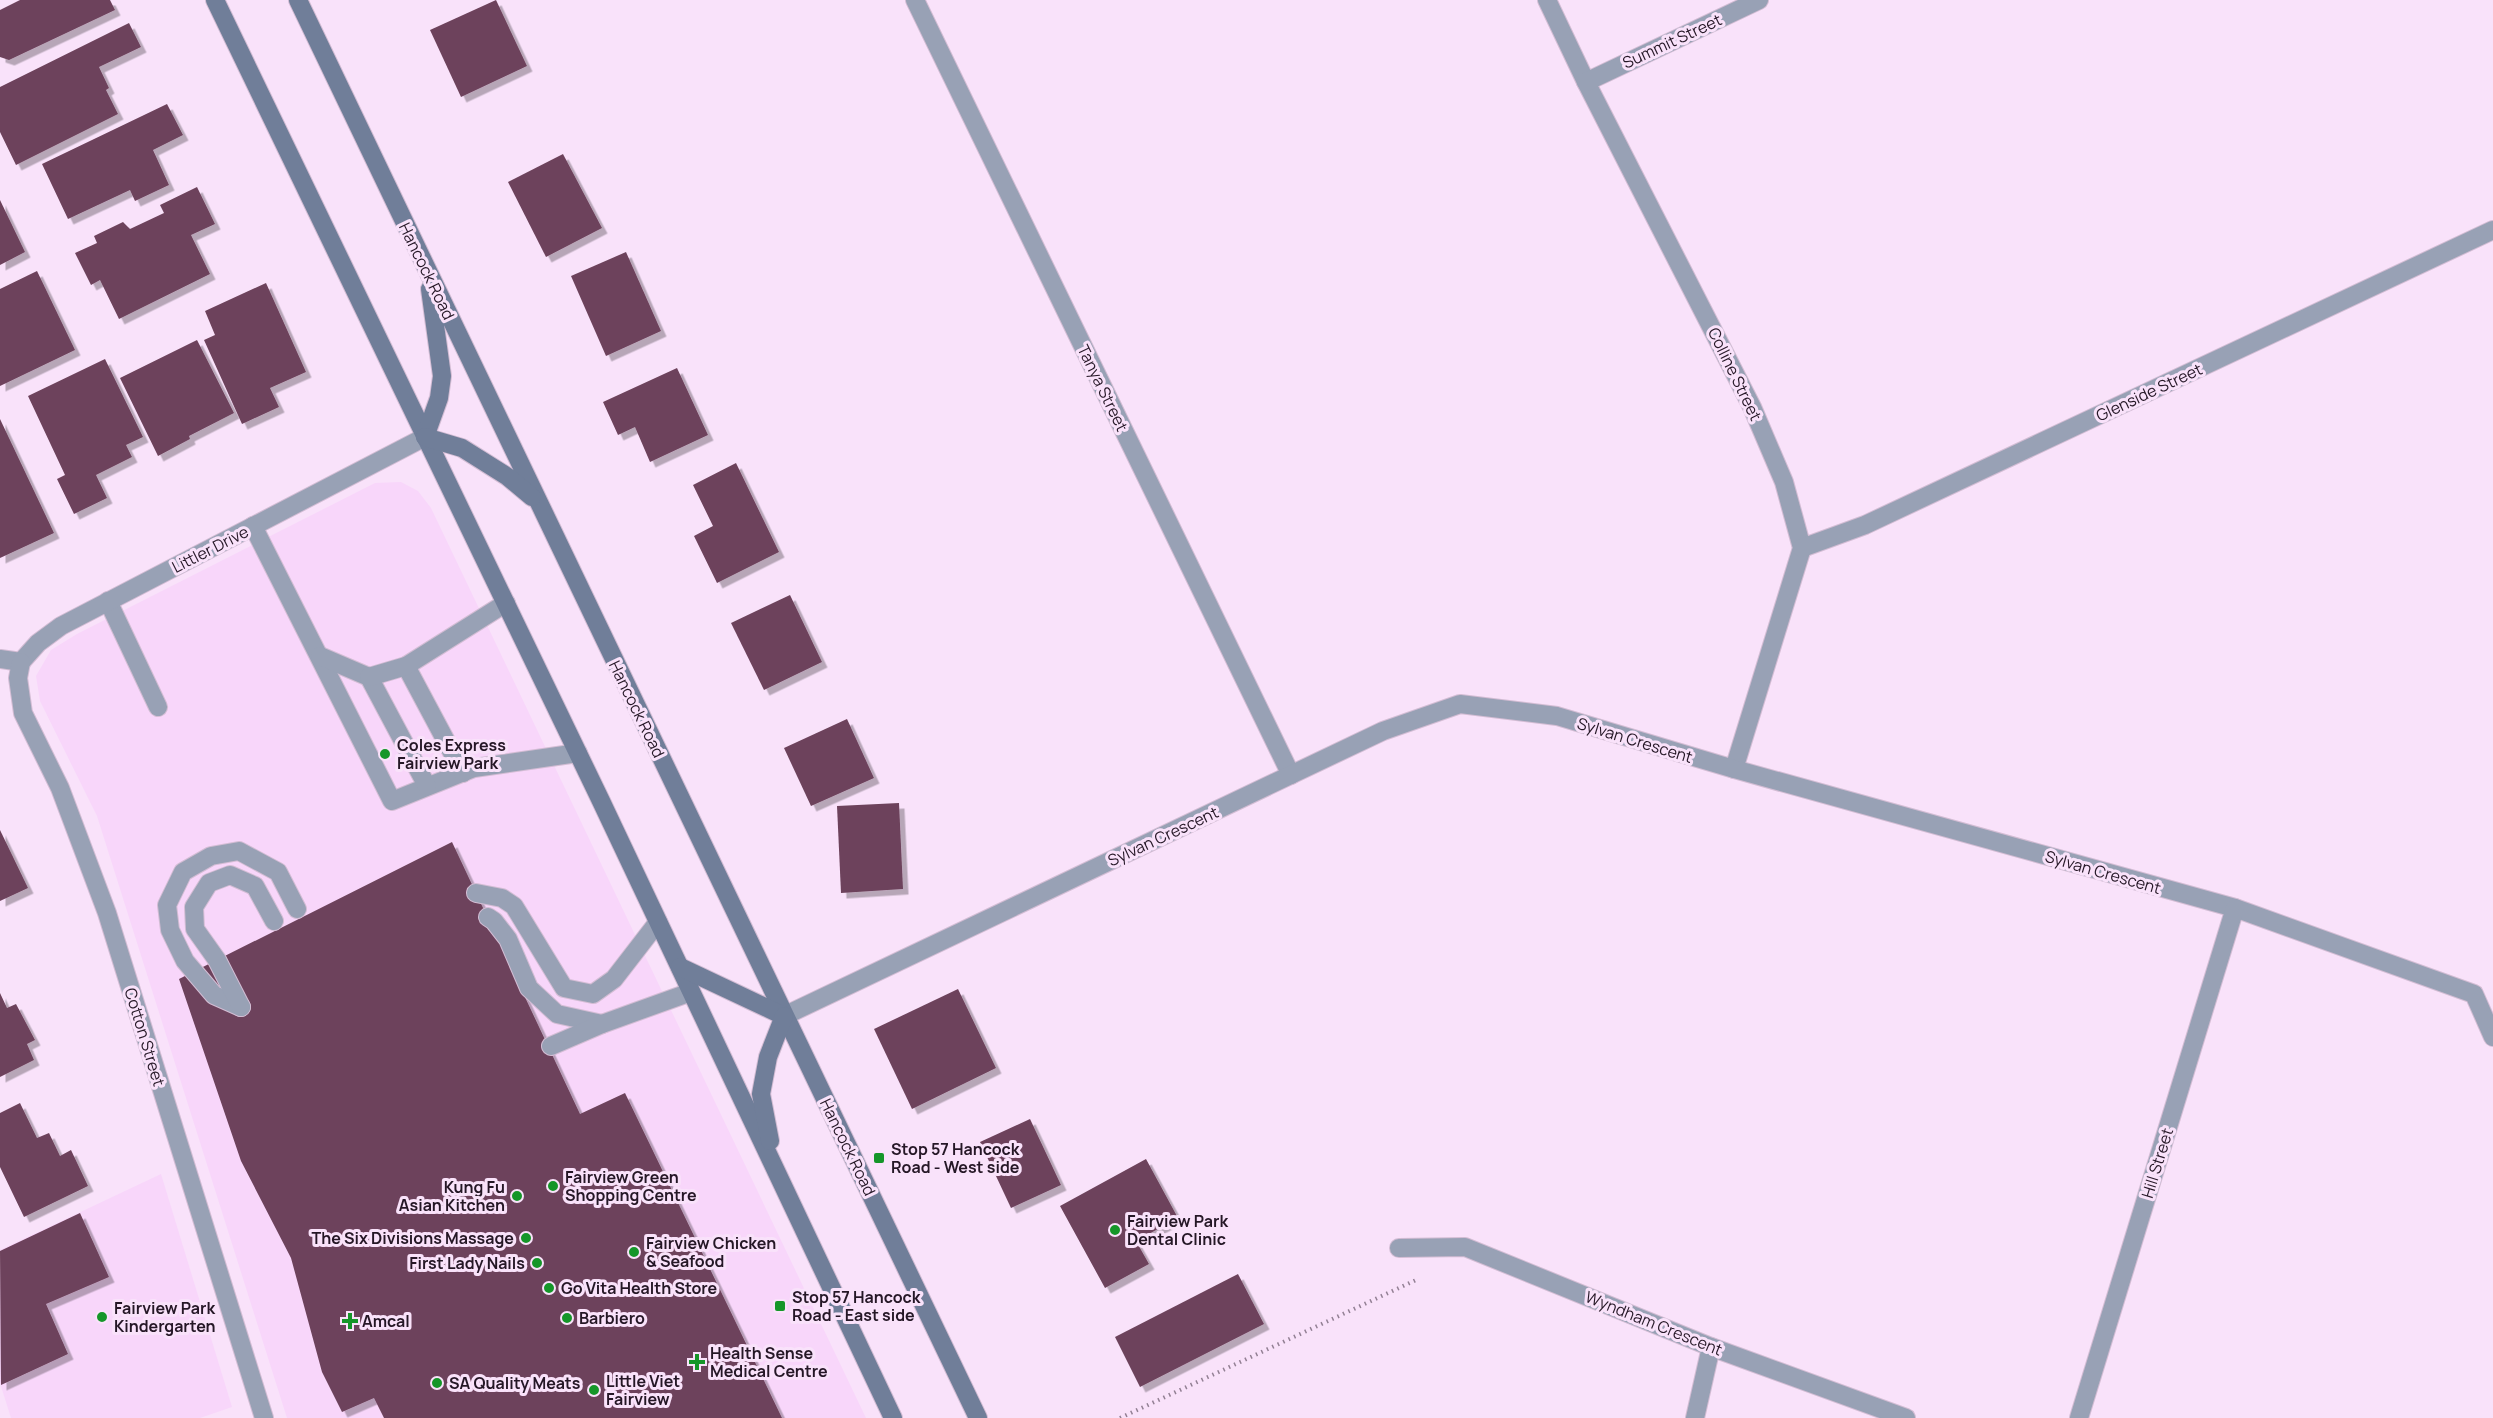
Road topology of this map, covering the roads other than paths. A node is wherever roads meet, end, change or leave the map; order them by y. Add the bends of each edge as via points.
1 (215, 0) edge
2 (298, 0) edge
3 (915, 0) edge
4 (1547, 0) edge
5 (1759, 0) edge
6 (1586, 81) junction
7 (2493, 230) edge
8 (427, 270) junction
9 (425, 437) junction
10 (538, 502) junction
11 (253, 526) junction
12 (1802, 548) junction
13 (108, 602) junction
14 (506, 603) junction
15 (320, 656) junction
16 (0, 659) edge
17 (21, 662) junction
18 (406, 666) junction
19 (369, 677) junction
20 (158, 707) dead end
21 (578, 753) junction
22 (1734, 769) junction
23 (463, 773) junction
24 (1291, 775) junction
25 (427, 786) junction
26 (476, 893) dead end
27 (2235, 908) junction
28 (297, 909) dead end
29 (488, 917) dead end
30 (274, 921) dead end
31 (658, 922) junction
32 (680, 966) junction
33 (691, 992) junction
34 (784, 1016) junction
35 (602, 1024) junction
36 (2493, 1036) edge
37 (551, 1046) dead end
38 (776, 1170) junction
39 (1399, 1248) dead end
40 (1711, 1347) junction
41 (264, 1418) edge
42 (893, 1418) edge
43 (978, 1418) edge
44 (1695, 1418) edge
45 (1906, 1418) edge
46 (2079, 1418) edge

1 - 9 main road
2 - 8 main road, Hancock Road
3 - 24 street, Tanya Street
4 - 6 street, Colline Street
5 - 6 street, Summit Street
6 - 12 street, Colline Street via 1752,407 1784,482
7 - 12 street, Glenside Street via 1876,520
8 - 9 main road via 442,376 439,398
8 - 10 main road, Hancock Road
9 - 10 main road via 462,448 508,477
9 - 11 street, Littler Drive
9 - 14 main road
10 - 34 main road, Hancock Road
11 - 13 street, Littler Drive
11 - 15 street
12 - 22 street
13 - 17 street, Littler Drive via 61,626
13 - 20 street
14 - 18 street
14 - 21 main road
15 - 19 street
15 - 25 street via 392,801
16 - 17 street
17 - 41 street, Cotton Street via 18,678 23,713 60,788 107,913
18 - 19 street
18 - 23 street
19 - 25 street
21 - 23 street via 474,768
21 - 31 main road
22 - 24 street, Sylvan Crescent via 1557,716 1460,704 1383,731
22 - 27 street, Sylvan Crescent
23 - 25 street
24 - 34 street, Sylvan Crescent
26 - 31 street via 502,898 514,906 564,988 593,994 614,979
27 - 36 street, Sylvan Crescent via 2474,994
27 - 46 street, Hill Street
28 - 30 street via 278,872 239,851 211,856 183,872 167,904 170,930 185,961 214,995 241,1007 217,960 195,929 194,907 209,883 230,875 255,886
29 - 35 street via 508,939 529,988 557,1014
31 - 32 main road
32 - 33 main road
32 - 34 main road
33 - 35 street
33 - 38 main road
34 - 38 main road via 768,1057 761,1094
34 - 43 main road, Hancock Road
35 - 37 street
38 - 42 main road
39 - 40 street, Wyndham Crescent via 1465,1247
40 - 44 street
40 - 45 street, Wyndham Crescent

